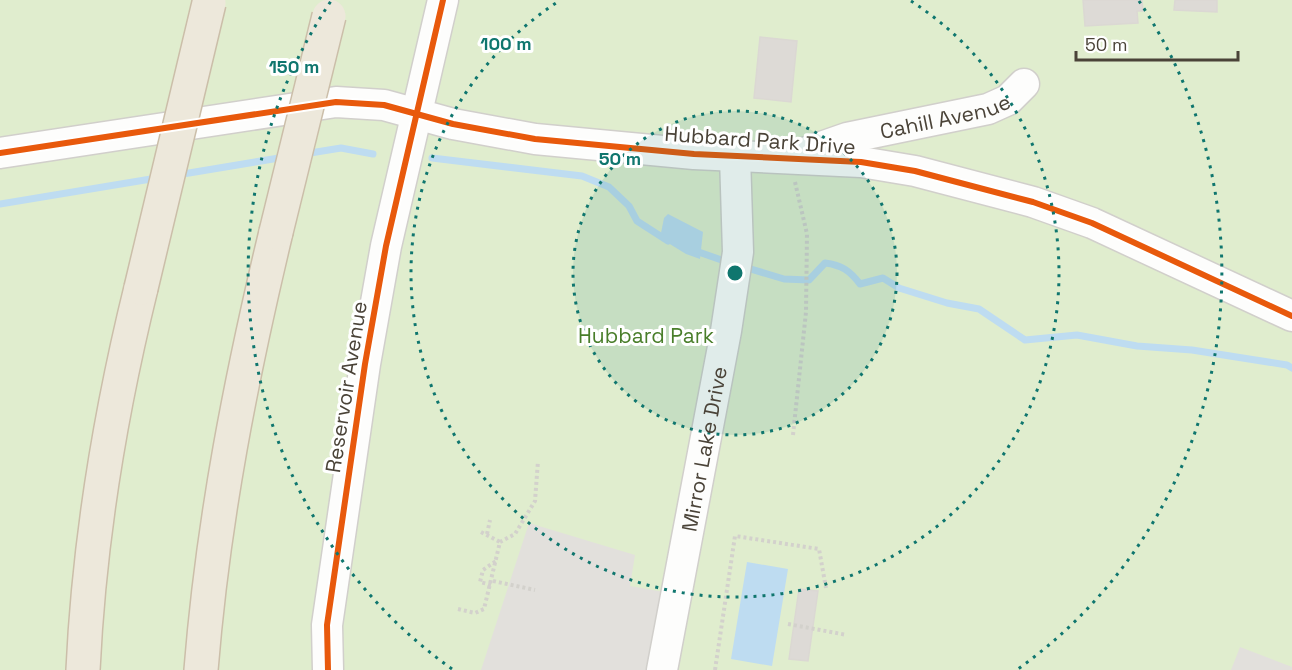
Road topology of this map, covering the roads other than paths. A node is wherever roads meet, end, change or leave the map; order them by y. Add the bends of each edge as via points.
1 (443, 0) edge
2 (209, 1) edge
3 (331, 8) edge
4 (1024, 84) dead end
5 (417, 112) junction
6 (0, 153) edge
7 (735, 156) junction
8 (790, 158) junction
9 (1292, 316) edge
10 (83, 670) edge
11 (201, 670) edge
12 (328, 670) edge
13 (662, 670) edge

1 - 5 street, Reservoir Avenue
2 - 10 highway, bridge via 121,372 102,475
3 - 11 highway, bridge via 230,437
4 - 8 street, Cahill Avenue via 1008,100 988,109 848,138
5 - 6 street via 336,102
5 - 7 street, Hubbard Park Drive via 453,124 525,137
5 - 12 street, Reservoir Avenue via 386,246 365,364 327,626
7 - 8 street, Hubbard Park Drive
7 - 13 street, Mirror Lake Drive via 738,252 732,298
8 - 9 street, Hubbard Park Drive via 861,162 915,171 1033,202 1092,223

